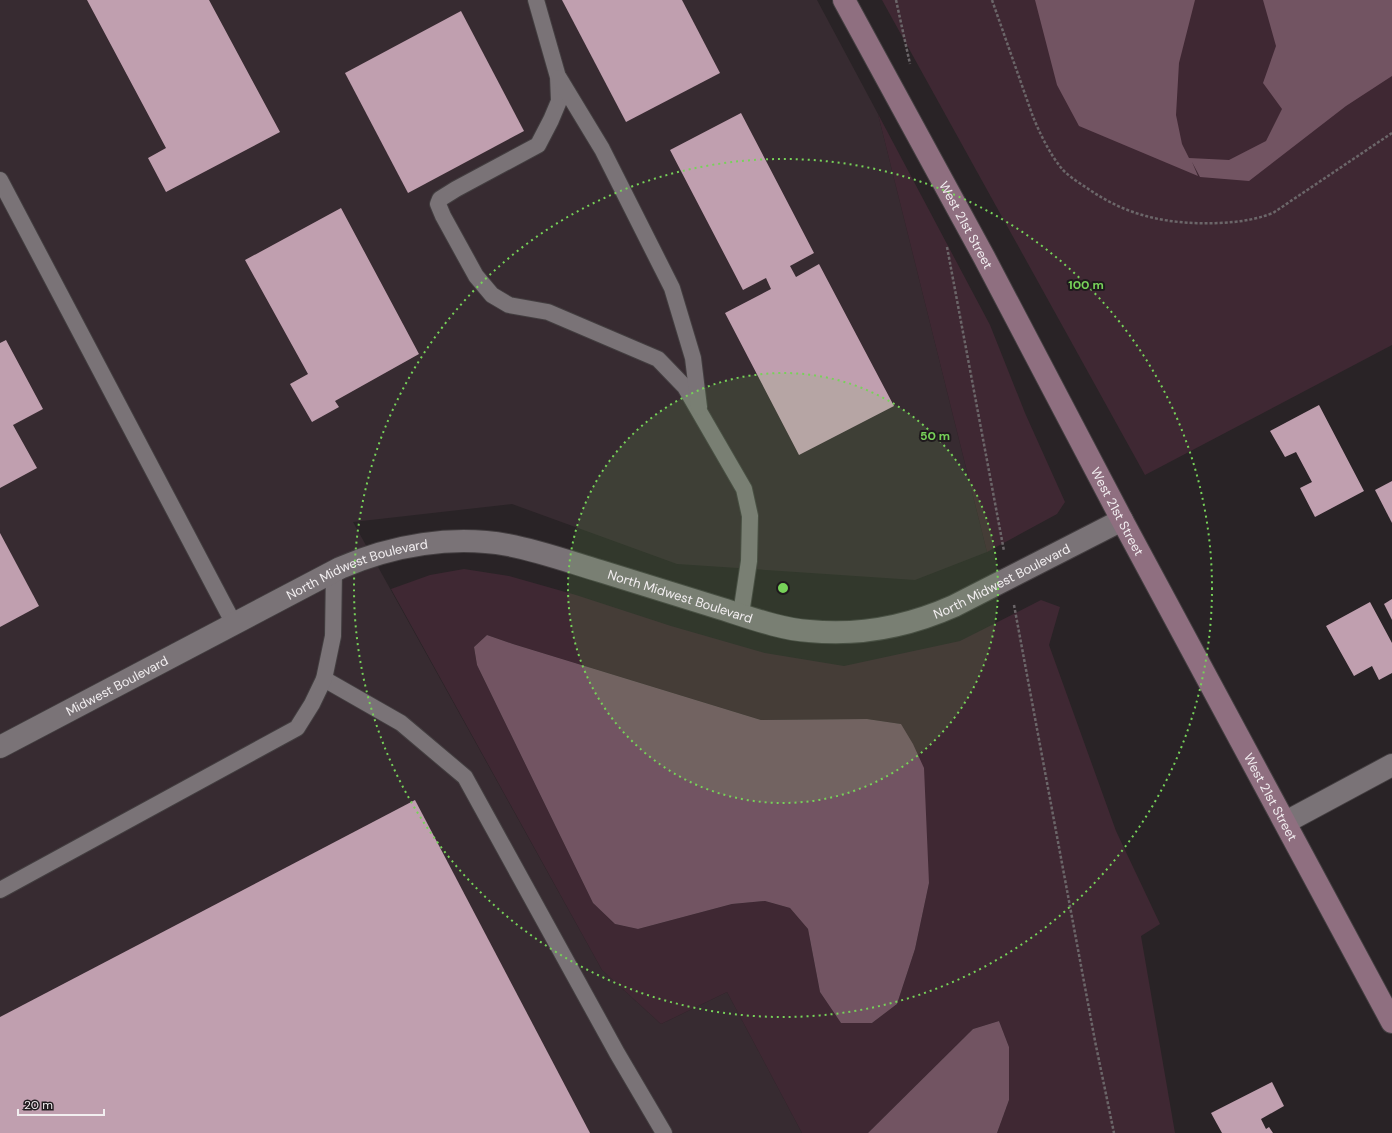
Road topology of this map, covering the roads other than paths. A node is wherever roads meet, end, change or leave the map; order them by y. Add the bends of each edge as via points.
1 (536, 0) edge
2 (844, 0) edge
3 (558, 77) junction
4 (0, 180) edge
5 (700, 413) junction
6 (1122, 520) junction
7 (334, 571) junction
8 (741, 614) junction
9 (234, 624) junction
10 (324, 679) junction
11 (0, 746) edge
12 (1392, 766) edge
13 (1286, 822) junction
14 (0, 890) edge
15 (1392, 1022) edge
16 (664, 1133) edge

1 - 3 lane
2 - 6 street, West 21st Street via 984,257
3 - 5 lane via 602,149 672,288 693,358
3 - 5 lane via 559,101 538,145 440,199 438,204 443,216 476,276 492,295 509,305 548,312 658,359 685,388
4 - 9 lane
5 - 8 lane via 744,489 750,516 749,561
6 - 8 street, North Midwest Boulevard via 954,606 928,617 895,626 875,630 809,631 771,624
6 - 13 street, West 21st Street
7 - 8 street, North Midwest Boulevard via 393,549 415,545 454,541 494,543 553,556
7 - 9 street, North Midwest Boulevard
7 - 10 lane via 332,636
9 - 11 street, Midwest Boulevard
10 - 14 lane via 297,728
10 - 16 lane via 401,723 465,776 617,1053
12 - 13 street
13 - 15 street, West 21st Street

